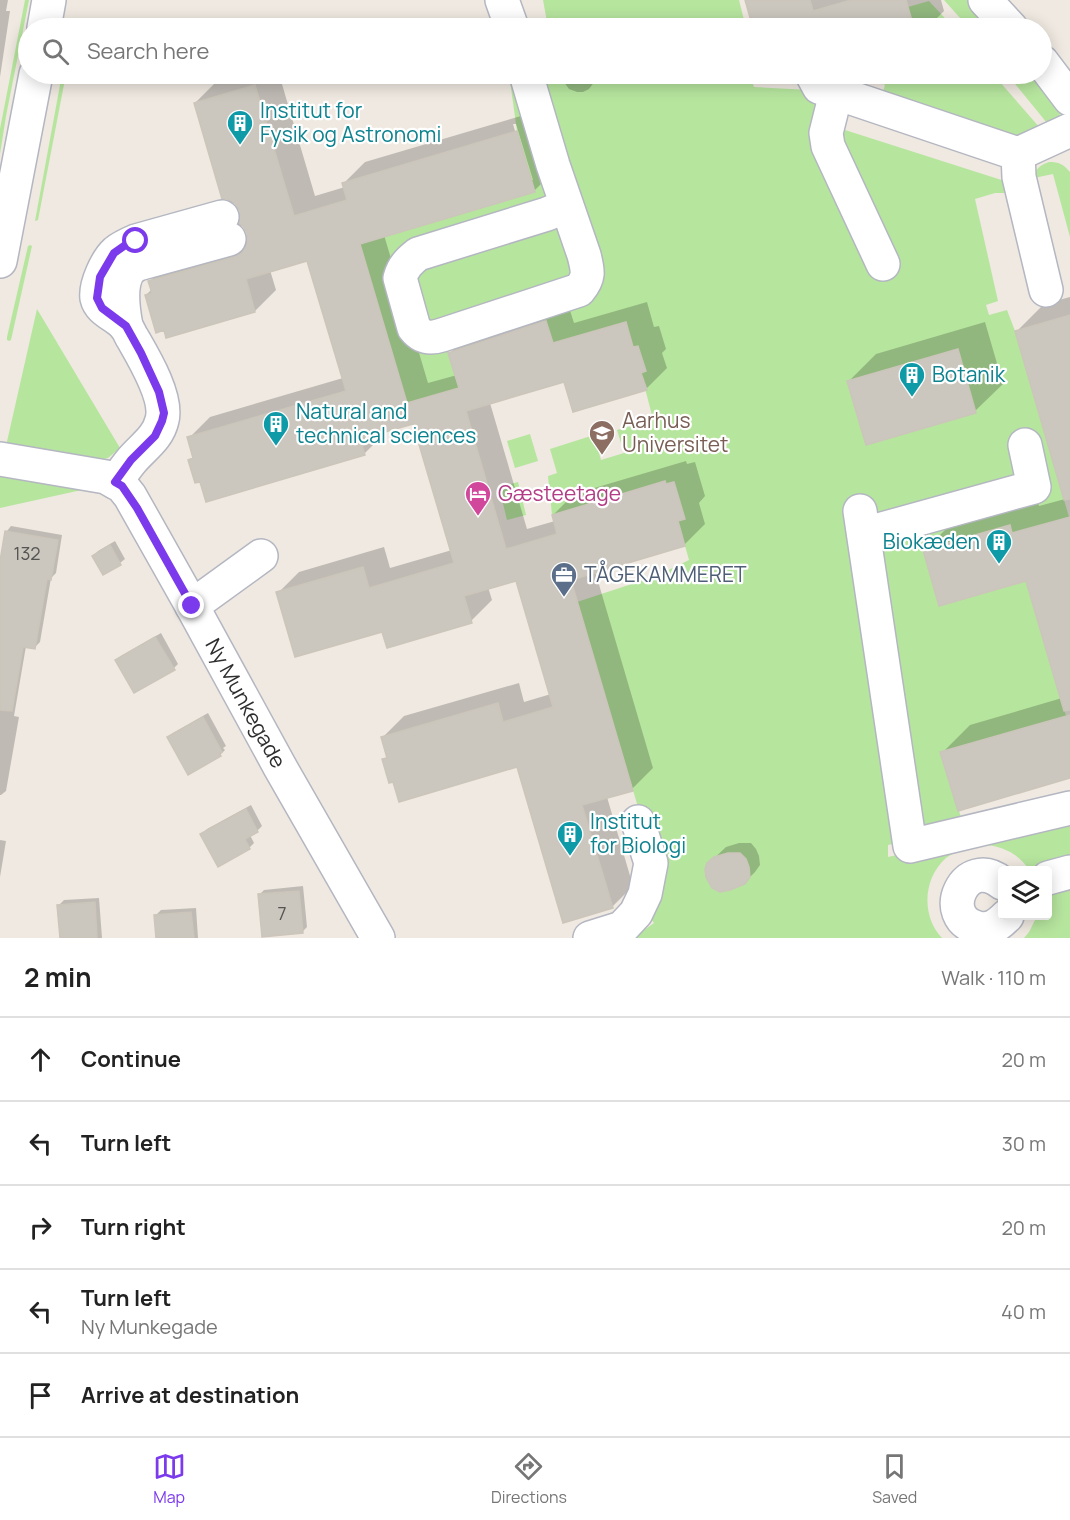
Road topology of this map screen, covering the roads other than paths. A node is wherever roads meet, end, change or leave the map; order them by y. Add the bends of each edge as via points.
1 (49, 0) edge
2 (502, 0) edge
3 (46, 18) edge
4 (508, 18) edge
5 (1052, 76) edge
6 (34, 84) edge
7 (529, 84) edge
8 (824, 84) edge
9 (827, 84) edge
10 (1070, 99) edge
11 (1070, 130) edge
12 (1018, 154) junction
13 (566, 206) junction
14 (225, 228) dead end
15 (1, 248) edge
16 (883, 264) dead end
17 (1046, 290) dead end
18 (1025, 445) dead end
19 (0, 459) edge
20 (115, 482) junction
21 (261, 556) dead end
22 (192, 606) junction
23 (1070, 808) edge
24 (638, 822) dead end
25 (1070, 872) edge
26 (1052, 877) edge
27 (998, 880) edge
28 (1003, 920) edge
29 (378, 938) edge
30 (590, 938) edge

1 - 3 street
2 - 4 street
5 - 10 street
6 - 15 street
7 - 13 street
8 - 16 street via 828,146
9 - 12 street
11 - 12 street
12 - 17 street via 1019,177
13 - 13 street via 587,271 586,282 579,290 433,338 419,334 400,278 411,259
14 - 20 street via 136,241 114,253 100,277 97,298 102,308 126,326 159,392 164,413 155,436
18 - 23 street via 1034,487 862,522 910,846
19 - 20 street via 97,475
20 - 22 street, Ny Munkegade via 137,508
21 - 22 street
22 - 29 street, Ny Munkegade
24 - 30 street via 651,863 645,894 636,913 622,928
25 - 26 street
27 - 28 street via 987,876 971,878 960,890 957,908 967,923 975,927 993,927

